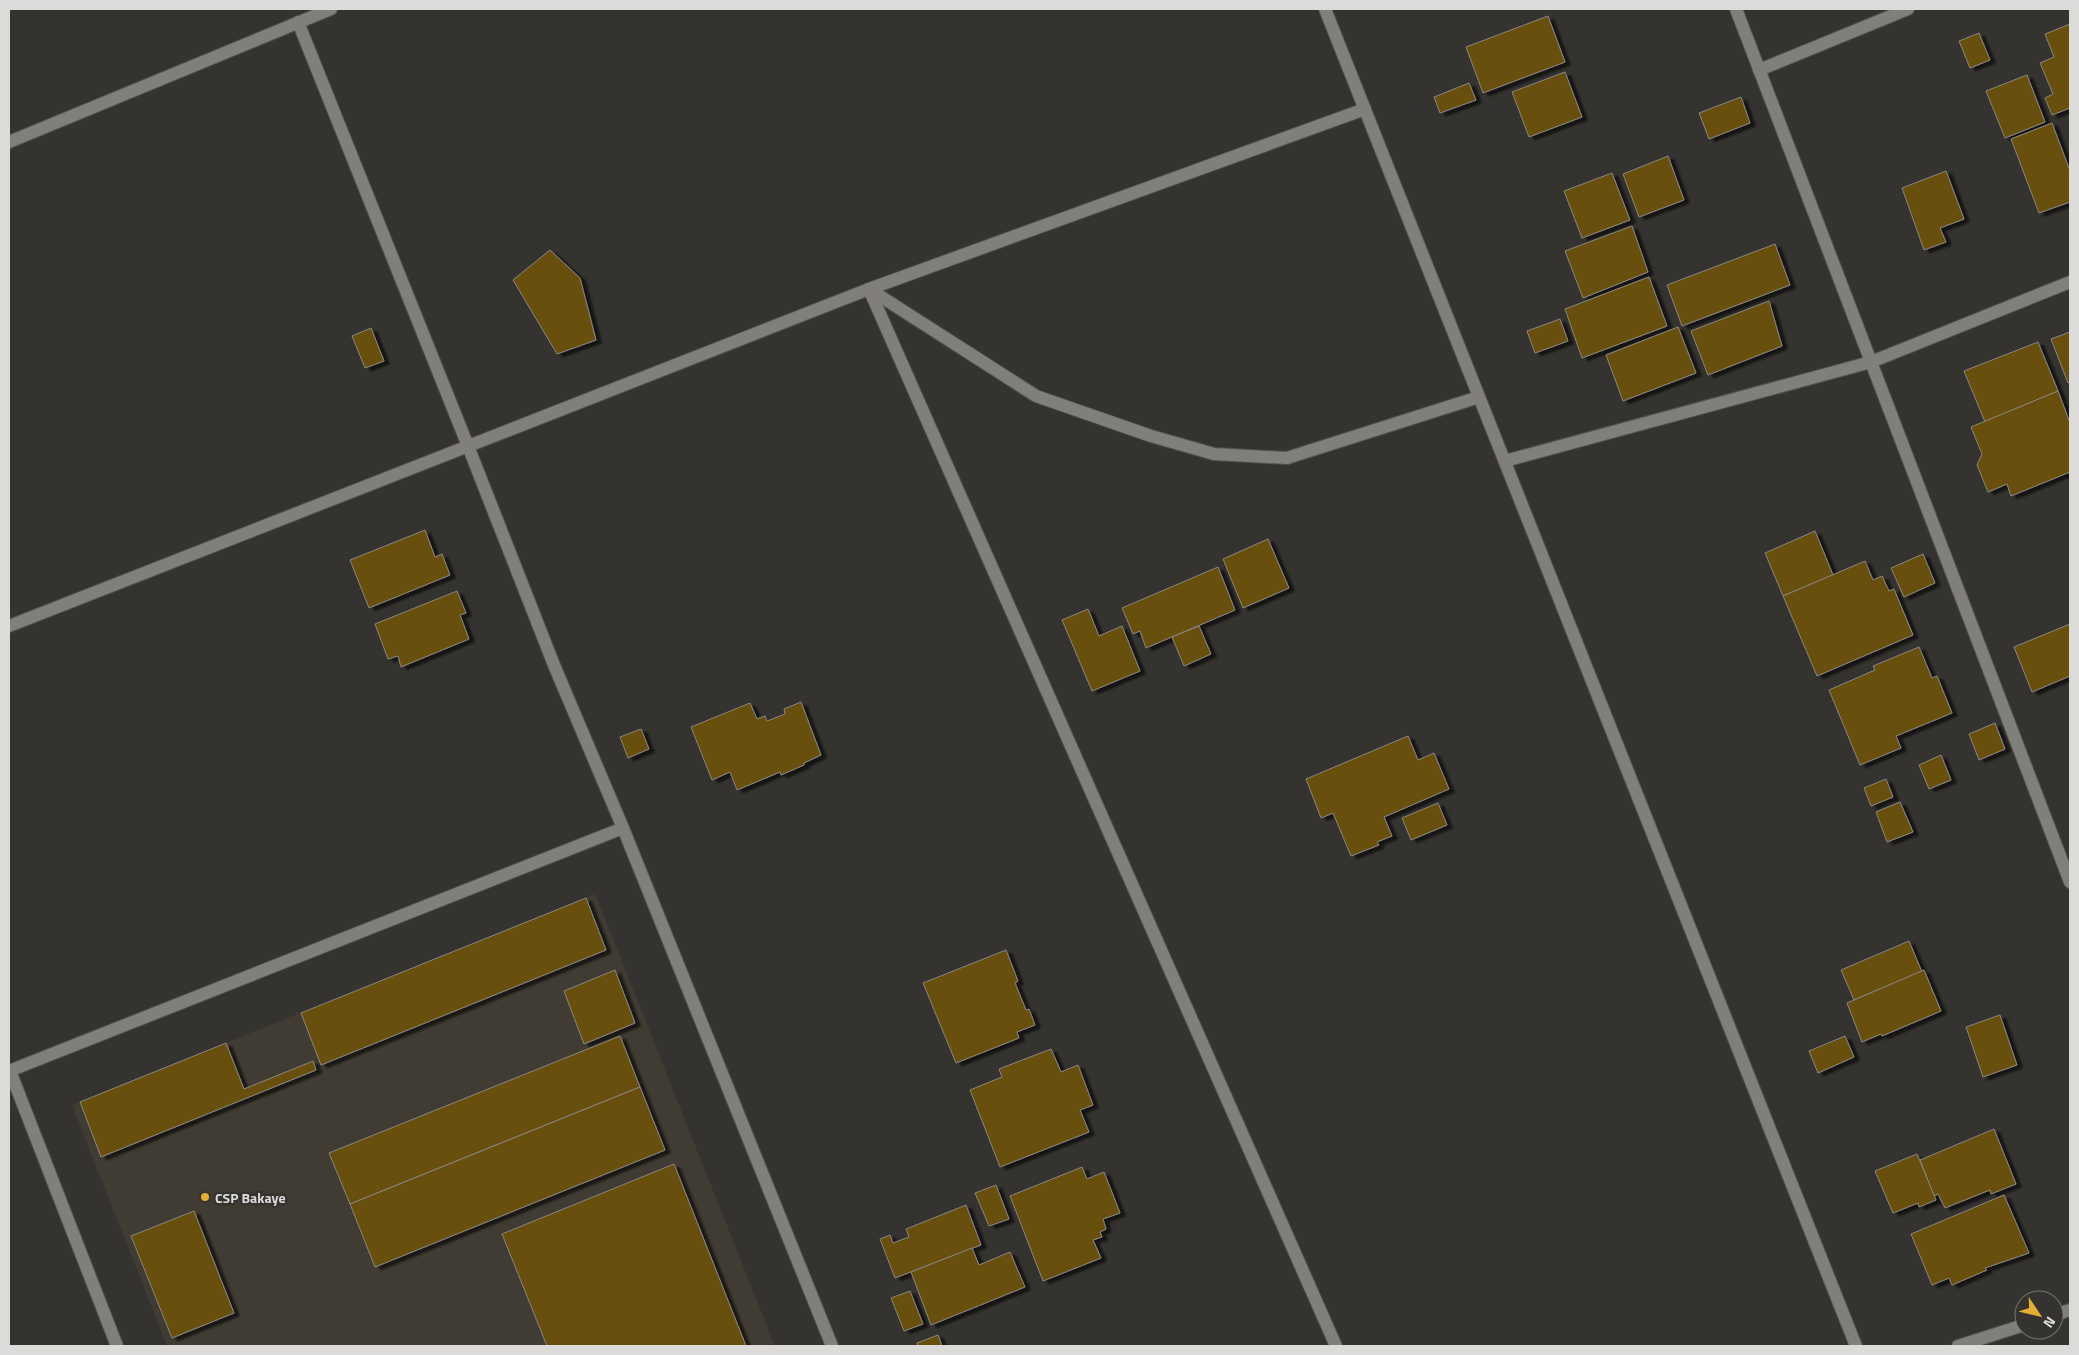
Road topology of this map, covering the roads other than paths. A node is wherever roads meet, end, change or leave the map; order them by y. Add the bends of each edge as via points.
1 (331, 9) edge
2 (1325, 9) edge
3 (1736, 9) edge
4 (1908, 9) edge
5 (298, 22) junction
6 (1759, 70) junction
7 (1365, 109) junction
8 (9, 142) edge
9 (2070, 282) edge
10 (869, 289) junction
11 (1871, 362) junction
12 (1479, 397) junction
13 (468, 446) junction
14 (1505, 461) junction
15 (9, 626) edge
16 (623, 828) junction
17 (2070, 882) edge
18 (9, 1071) edge
19 (2014, 1328) edge
20 (117, 1346) edge
21 (832, 1346) edge
22 (1336, 1346) edge
23 (1856, 1346) edge
24 (1958, 1346) edge

1 - 5 street
2 - 7 street
3 - 6 street
4 - 6 street
5 - 8 street
5 - 13 street
6 - 11 street
7 - 10 street
7 - 12 street
9 - 11 street
10 - 12 street via 1036,396 1214,454 1287,458
10 - 13 street
10 - 22 street
11 - 14 street
11 - 17 street
12 - 14 street
13 - 15 street
13 - 16 street via 554,665
14 - 23 street
16 - 18 street
16 - 21 street
18 - 20 street
19 - 24 street

